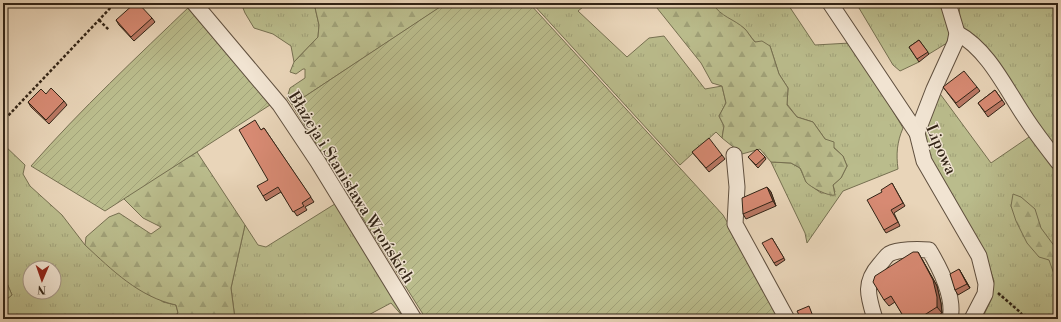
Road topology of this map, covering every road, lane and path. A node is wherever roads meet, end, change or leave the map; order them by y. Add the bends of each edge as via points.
1 (115, 3) edge
2 (194, 3) edge
3 (830, 3) edge
4 (948, 3) edge
5 (99, 20) junction
6 (109, 30) dead end
7 (957, 33) junction
8 (6, 119) dead end
9 (917, 133) junction
10 (734, 155) dead end
11 (1058, 162) edge
12 (986, 284) junction
13 (414, 319) edge
14 (787, 319) edge
15 (875, 319) edge
16 (950, 319) edge
17 (972, 319) edge
18 (1025, 319) edge

1 - 5 path
2 - 13 street, Błażeja i Stanisława Wrońskich via 280,105
3 - 9 street, Lipowa
4 - 7 street
5 - 6 path
5 - 8 path
7 - 9 street
7 - 11 street via 970,41 986,58
9 - 12 street, Lipowa via 924,161 979,256
10 - 14 street via 737,188 734,224
12 - 17 street via 985,294
12 - 18 path
15 - 16 street via 868,289 871,274 889,254 912,249 929,250 941,269 953,310

